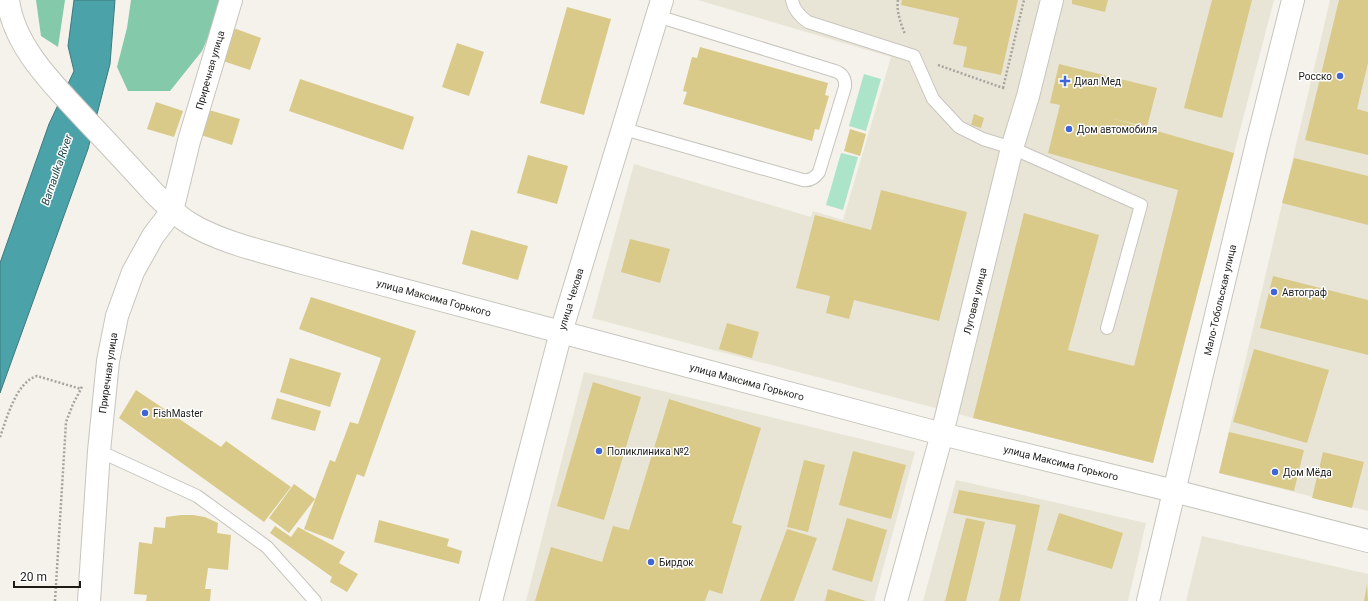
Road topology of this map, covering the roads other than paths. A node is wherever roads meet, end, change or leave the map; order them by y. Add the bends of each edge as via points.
1 (8, 0) edge
2 (231, 0) edge
3 (792, 0) edge
4 (1052, 0) edge
5 (1293, 0) edge
6 (660, 8) edge
7 (624, 129) junction
8 (1012, 148) junction
9 (172, 211) junction
10 (1107, 328) dead end
11 (561, 332) junction
12 (942, 434) junction
13 (99, 450) junction
14 (1174, 491) junction
15 (1368, 541) edge
16 (89, 601) edge
17 (315, 601) edge
18 (491, 601) edge
19 (896, 601) edge
20 (1148, 601) edge

1 - 9 street, улица Максима Горького via 10,15 42,71
2 - 9 street, Приречная улица via 189,141
3 - 8 lane via 793,7 800,17 808,22 914,56 933,99 959,128
4 - 8 street, Луговая улица
5 - 14 street, Мало-Тобольская улица
6 - 7 street, улица Чехова
6 - 7 lane via 839,72 844,77 845,86 819,172 807,180
7 - 11 street, улица Чехова
8 - 10 lane via 1141,205
8 - 12 street, Луговая улица
9 - 11 street, улица Максима Горького via 206,232 235,244
9 - 13 street, Приречная улица via 133,272 117,316 108,362
11 - 12 street, улица Максима Горького
11 - 18 street, улица Чехова
12 - 14 street, улица Максима Горького
12 - 19 street, Луговая улица
13 - 16 street, Приречная улица
13 - 17 lane via 197,496 267,547
14 - 15 street, улица Максима Горького
14 - 20 street, Мало-Тобольская улица

